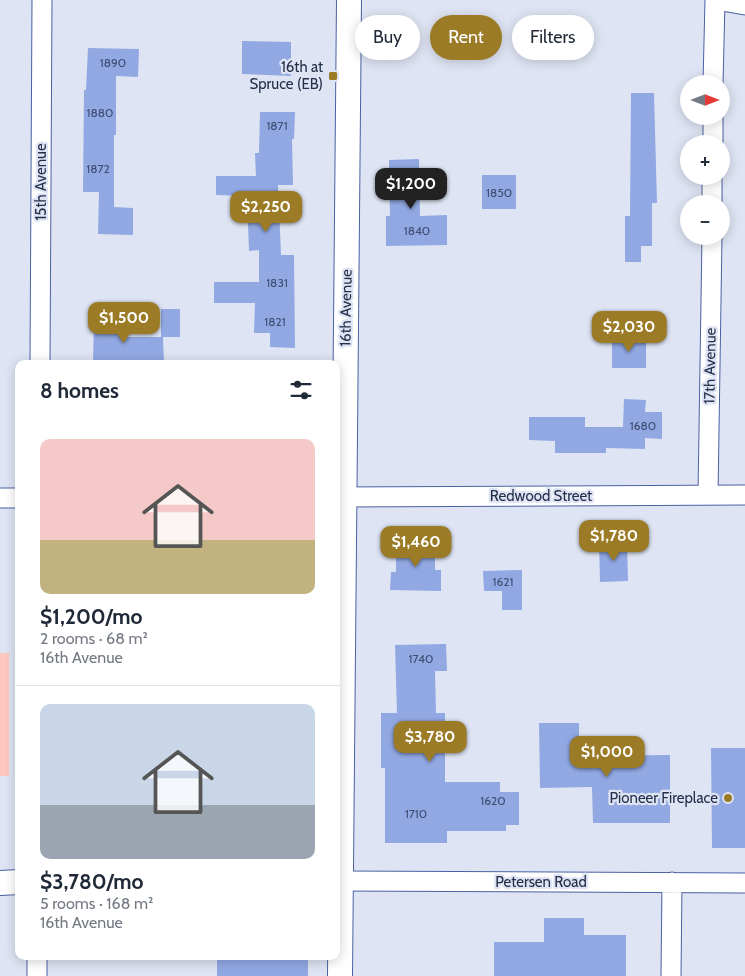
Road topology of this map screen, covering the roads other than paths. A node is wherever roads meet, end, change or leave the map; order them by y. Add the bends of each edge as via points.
1 (42, 0) edge
2 (349, 0) edge
3 (715, 0) edge
4 (745, 5) edge
5 (714, 75) edge
6 (712, 245) edge
7 (40, 360) edge
8 (708, 495) junction
9 (745, 495) edge
10 (340, 497) edge
11 (0, 498) edge
12 (15, 498) edge
13 (340, 881) edge
14 (15, 882) edge
15 (672, 882) junction
16 (745, 882) edge
17 (0, 883) edge
18 (37, 960) edge
19 (340, 960) edge
20 (37, 976) edge
21 (340, 976) edge
22 (671, 976) edge

1 - 7 street, 15th Avenue
2 - 10 street, 16th Avenue
3 - 4 street
3 - 5 street
6 - 8 street, 17th Avenue
8 - 9 street, Redwood Street
8 - 10 street, Redwood Street
11 - 12 street
13 - 15 street, Petersen Road
14 - 17 street
15 - 16 street, Petersen Road
15 - 22 street
18 - 20 street
19 - 21 street, 16th Avenue

